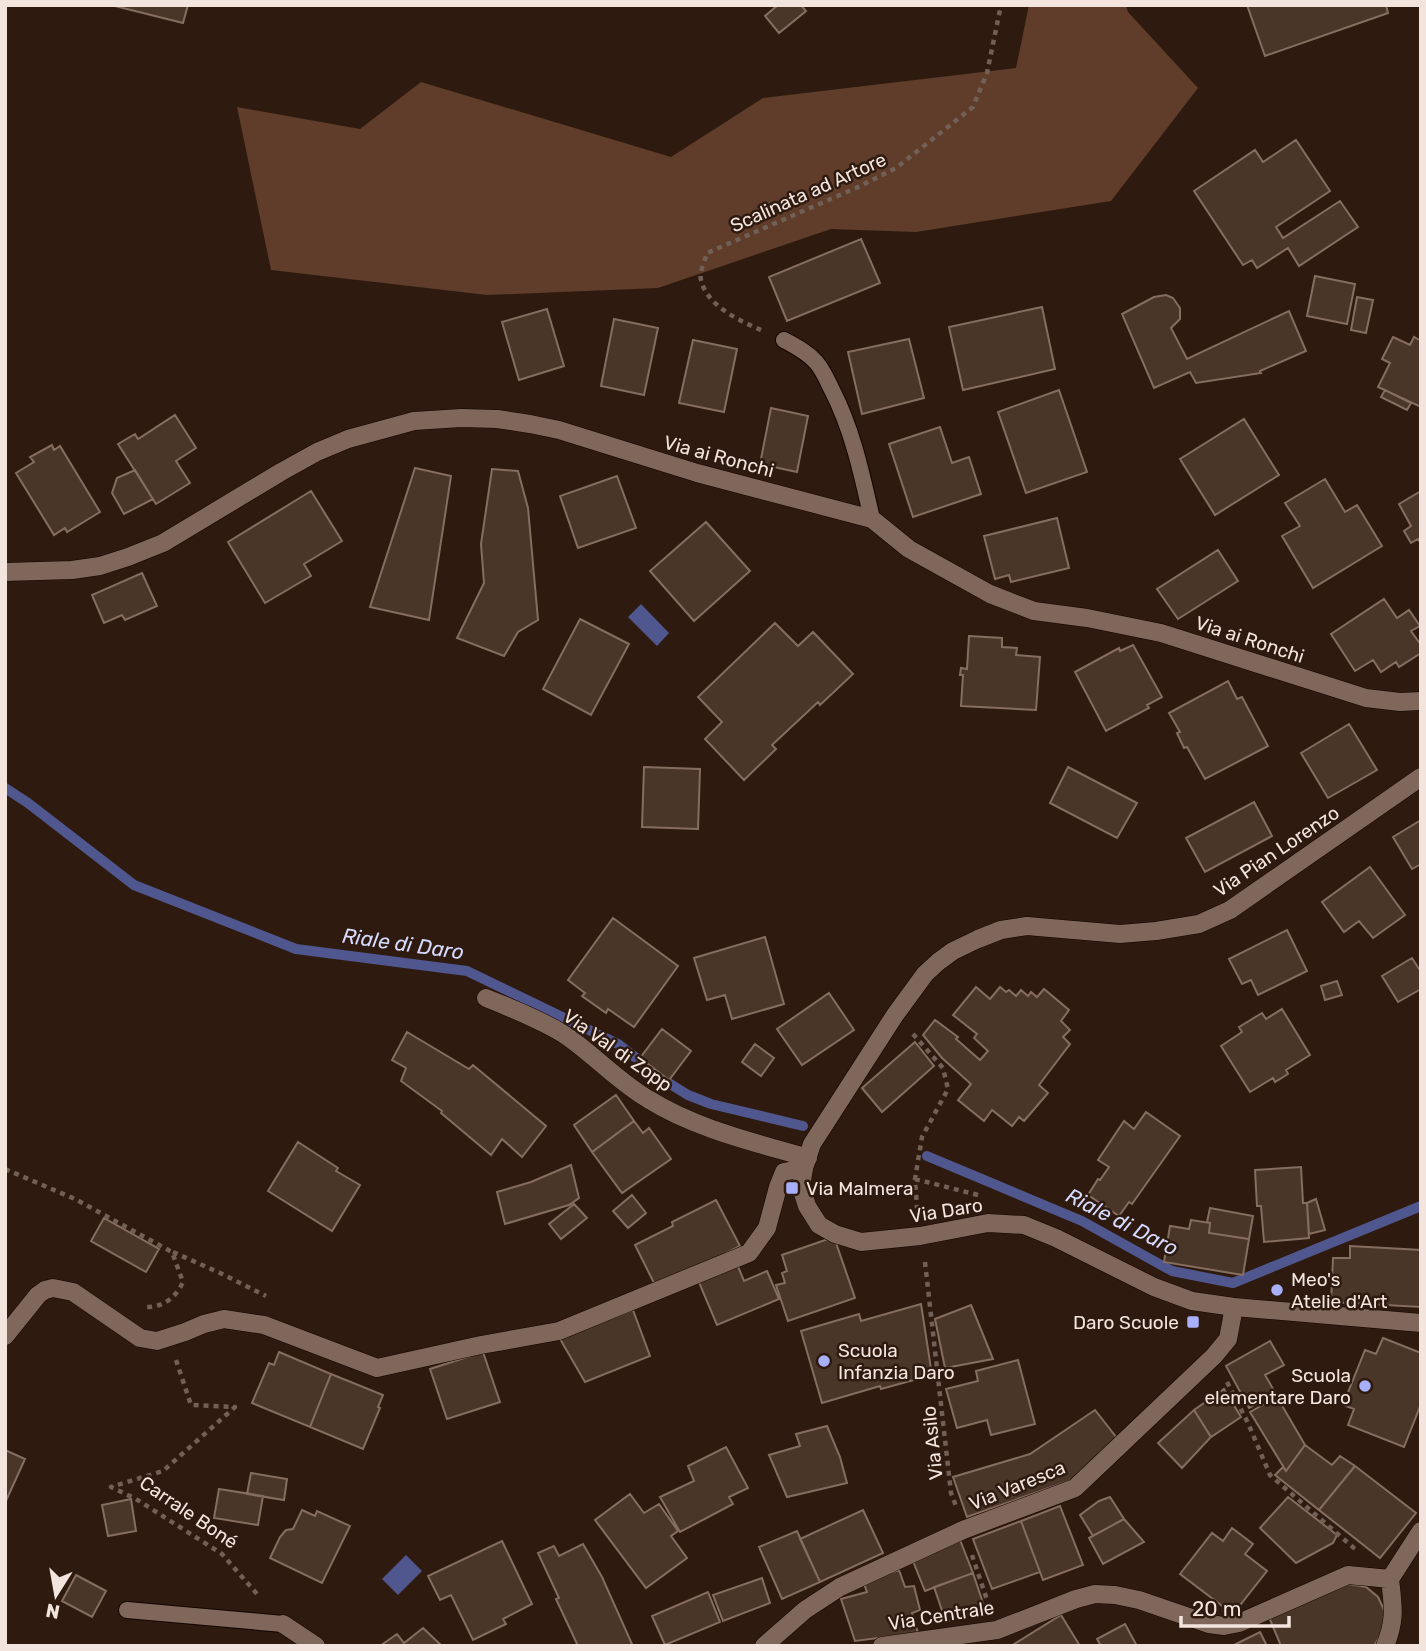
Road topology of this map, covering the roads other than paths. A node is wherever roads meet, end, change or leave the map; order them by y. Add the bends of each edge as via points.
1 (784, 340) road end
2 (872, 519) junction
3 (5, 572) edge
4 (1421, 701) edge
5 (1421, 777) edge
6 (486, 998) dead end
7 (808, 1157) junction
8 (1234, 1307) junction
9 (1421, 1323) edge
10 (5, 1336) edge
11 (1420, 1533) edge
12 (1390, 1579) junction
13 (127, 1610) dead end
14 (284, 1624) joint
15 (316, 1646) edge
16 (764, 1646) edge
17 (882, 1646) edge
18 (1385, 1646) edge

1 - 2 lane via 815,361 839,404 857,453
2 - 3 street, Via ai Ronchi via 697,473 559,430 497,419 439,419 386,428 317,452 163,543 100,566
2 - 4 street, Via ai Ronchi via 909,549 990,594 1034,611 1161,633 1366,698
5 - 7 street, Via Pian Lorenzo via 1230,910 1199,924 1120,934 1027,926 1001,930 953,951 925,974 895,1015
6 - 7 street, Via Val di Zopp via 566,1036 647,1099 680,1116
7 - 8 street, Via Daro via 801,1187 807,1206 819,1225 835,1234 861,1242 988,1223 1024,1225 1154,1287 1192,1301
7 - 10 street via 784,1172 767,1228 749,1254 559,1331 377,1368 264,1325 224,1319 149,1341 73,1292 53,1288 38,1295
8 - 9 street, Via Daro
8 - 16 street, Via Varesca via 1228,1339 1214,1356 1075,1488 963,1530 841,1587 805,1610
11 - 12 street
12 - 17 street, Via Centrale via 1348,1575 1224,1626 1139,1600 1095,1594 997,1630
12 - 18 street via 1394,1613
13 - 14 lane
14 - 15 street

